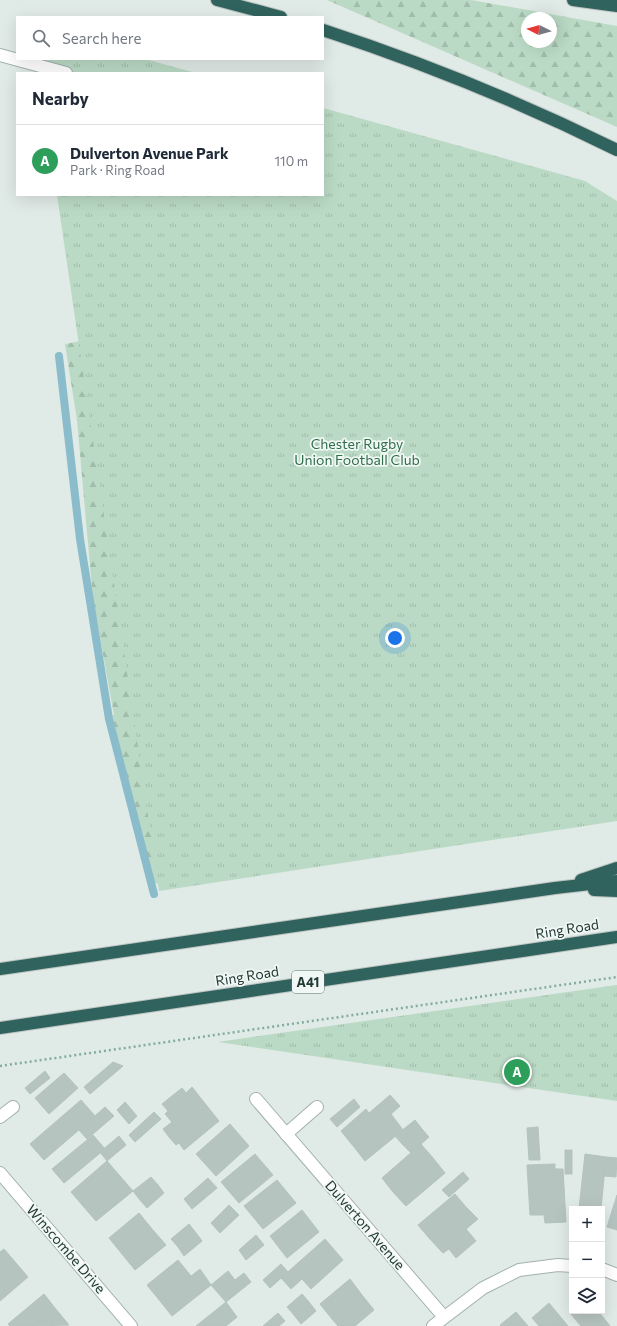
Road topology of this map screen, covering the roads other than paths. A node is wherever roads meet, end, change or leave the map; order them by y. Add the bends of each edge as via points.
1 (217, 0) edge
2 (573, 0) edge
3 (617, 6) edge
4 (277, 16) edge
5 (324, 30) edge
6 (0, 55) edge
7 (16, 59) edge
8 (18, 60) edge
9 (62, 72) edge
10 (617, 150) edge
11 (617, 868) edge
12 (617, 881) edge
13 (555, 888) junction
14 (617, 891) edge
15 (617, 937) edge
16 (0, 970) edge
17 (0, 1028) edge
18 (256, 1099) dead end
19 (13, 1107) dead end
20 (317, 1107) dead end
21 (0, 1117) edge
22 (286, 1134) junction
23 (0, 1173) edge
24 (569, 1266) edge
25 (605, 1270) edge
26 (617, 1275) edge
27 (444, 1317) junction
28 (131, 1326) edge
29 (433, 1326) edge

1 - 4 highway
2 - 3 highway
5 - 10 highway via 466,81 563,123
6 - 7 street
8 - 9 street
11 - 13 highway
12 - 13 highway
13 - 14 highway
13 - 16 highway
15 - 17 highway, Ring Road / A41
18 - 22 street, Dulverton Avenue
19 - 21 street
20 - 22 street
22 - 27 street, Dulverton Avenue
23 - 28 street, Winscombe Drive
24 - 27 street via 519,1270 483,1288
25 - 26 street
27 - 29 street

